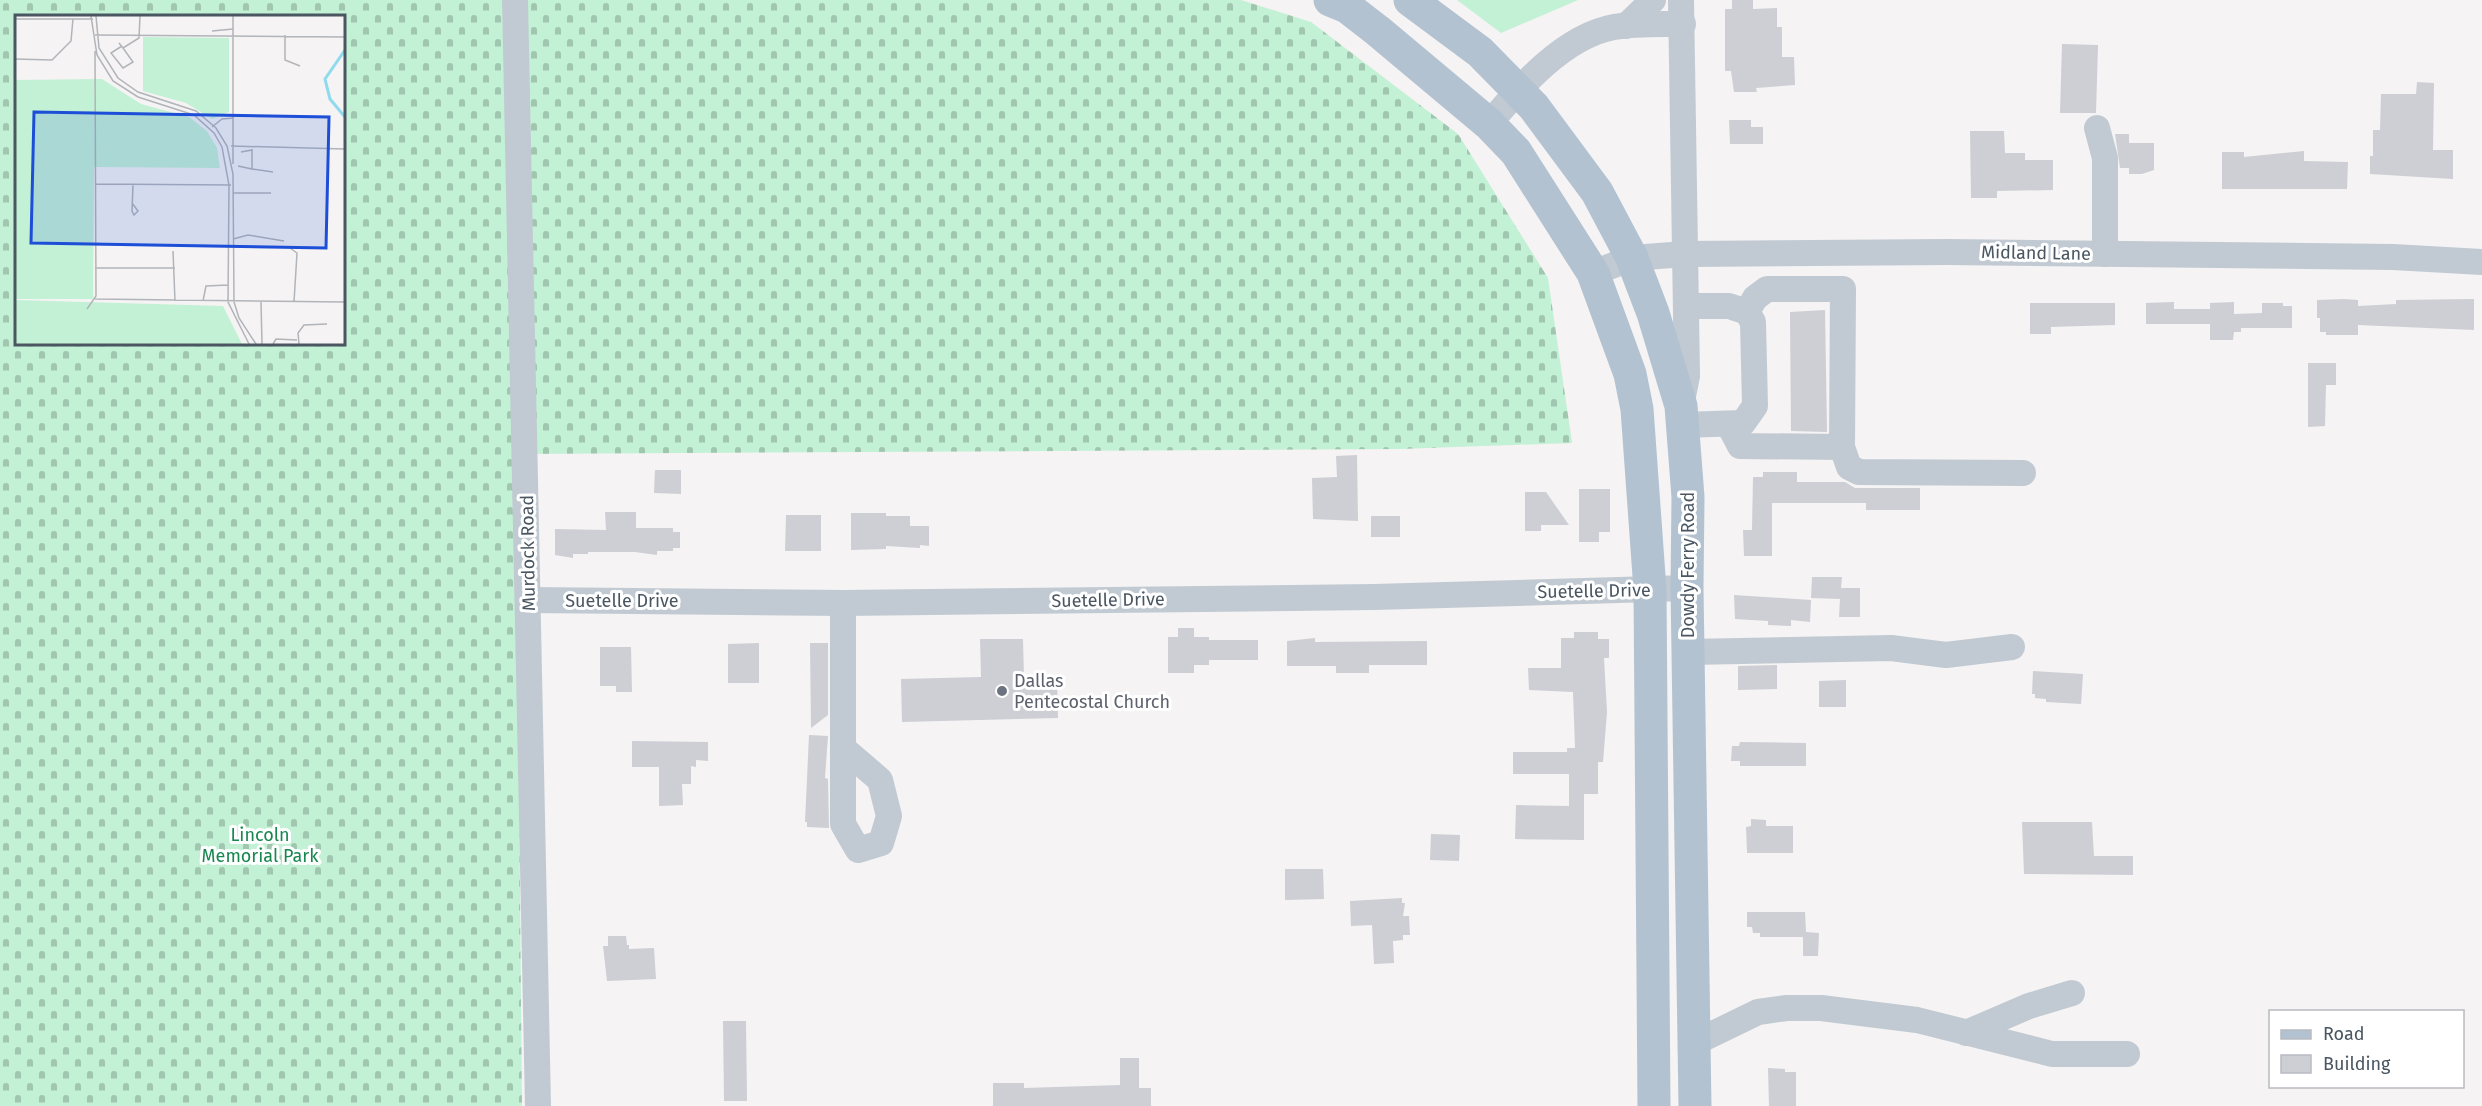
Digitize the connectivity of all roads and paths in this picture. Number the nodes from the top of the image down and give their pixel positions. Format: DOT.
graph roads {
  1 [pos="515,0"];
  2 [pos="1330,0"];
  3 [pos="1410,0"];
  4 [pos="1653,0"];
  5 [pos="1682,12"];
  6 [pos="1626,26"];
  7 [pos="1517,90"];
  8 [pos="1489,124"];
  9 [pos="2097,128"];
  10 [pos="1685,254"];
  11 [pos="2105,254"];
  12 [pos="1632,258"];
  13 [pos="2482,262"];
  14 [pos="1593,273"];
  15 [pos="1686,306"];
  16 [pos="1747,312"];
  17 [pos="1681,416"];
  18 [pos="1729,425"];
  19 [pos="1842,447"];
  20 [pos="2023,472"];
  21 [pos="1687,588"];
  22 [pos="1650,590"];
  23 [pos="529,600"];
  24 [pos="843,603"];
  25 [pos="2012,647"];
  26 [pos="1689,652"];
  27 [pos="844,749"];
  28 [pos="2072,993"];
  29 [pos="1966,1033"];
  30 [pos="1694,1043"];
  31 [pos="2127,1054"];
  32 [pos="538,1106"];
  33 [pos="1654,1106"];
  34 [pos="1695,1106"];
  1 -- 23 [label="street, Murdock Road"];
  2 -- 8 [label="main road, Dowdy Ferry Road"];
  3 -- 7 [label="main road"];
  4 -- 6 [label="street"];
  5 -- 6 [label="street, Dowdy Ferry Road"];
  5 -- 10 [label="street, Dowdy Ferry Road"];
  6 -- 7 [label="street, Dowdy Ferry Road"];
  7 -- 8 [label="street, Dowdy Ferry Road"];
  7 -- 12 [label="main road"];
  8 -- 14 [label="main road, Dowdy Ferry Road"];
  9 -- 11 [label="street"];
  10 -- 11 [label="street, Midland Lane"];
  10 -- 12 [label="street, Midland Lane"];
  10 -- 15 [label="street, Dowdy Ferry Road"];
  11 -- 13 [label="street, Midland Lane"];
  12 -- 14 [label="street, Midland Lane"];
  12 -- 17 [label="main road"];
  14 -- 22 [label="main road, Dowdy Ferry Road"];
  15 -- 16 [label="street"];
  15 -- 17 [label="street, Dowdy Ferry Road"];
  16 -- 18 [label="street"];
  16 -- 19 [label="street"];
  17 -- 18 [label="street"];
  17 -- 21 [label="main road, Dowdy Ferry Road"];
  18 -- 19 [label="street"];
  19 -- 20 [label="street"];
  21 -- 22 [label="street, Suetelle Drive"];
  21 -- 26 [label="main road, Dowdy Ferry Road"];
  22 -- 24 [label="street, Suetelle Drive"];
  22 -- 33 [label="main road, Dowdy Ferry Road"];
  23 -- 24 [label="street, Suetelle Drive"];
  23 -- 32 [label="street, Murdock Road"];
  24 -- 27 [label="street"];
  25 -- 26 [label="street"];
  26 -- 30 [label="main road, Dowdy Ferry Road"];
  28 -- 29 [label="street"];
  29 -- 30 [label="street"];
  29 -- 31 [label="street"];
  30 -- 34 [label="main road, Dowdy Ferry Road"];
}
